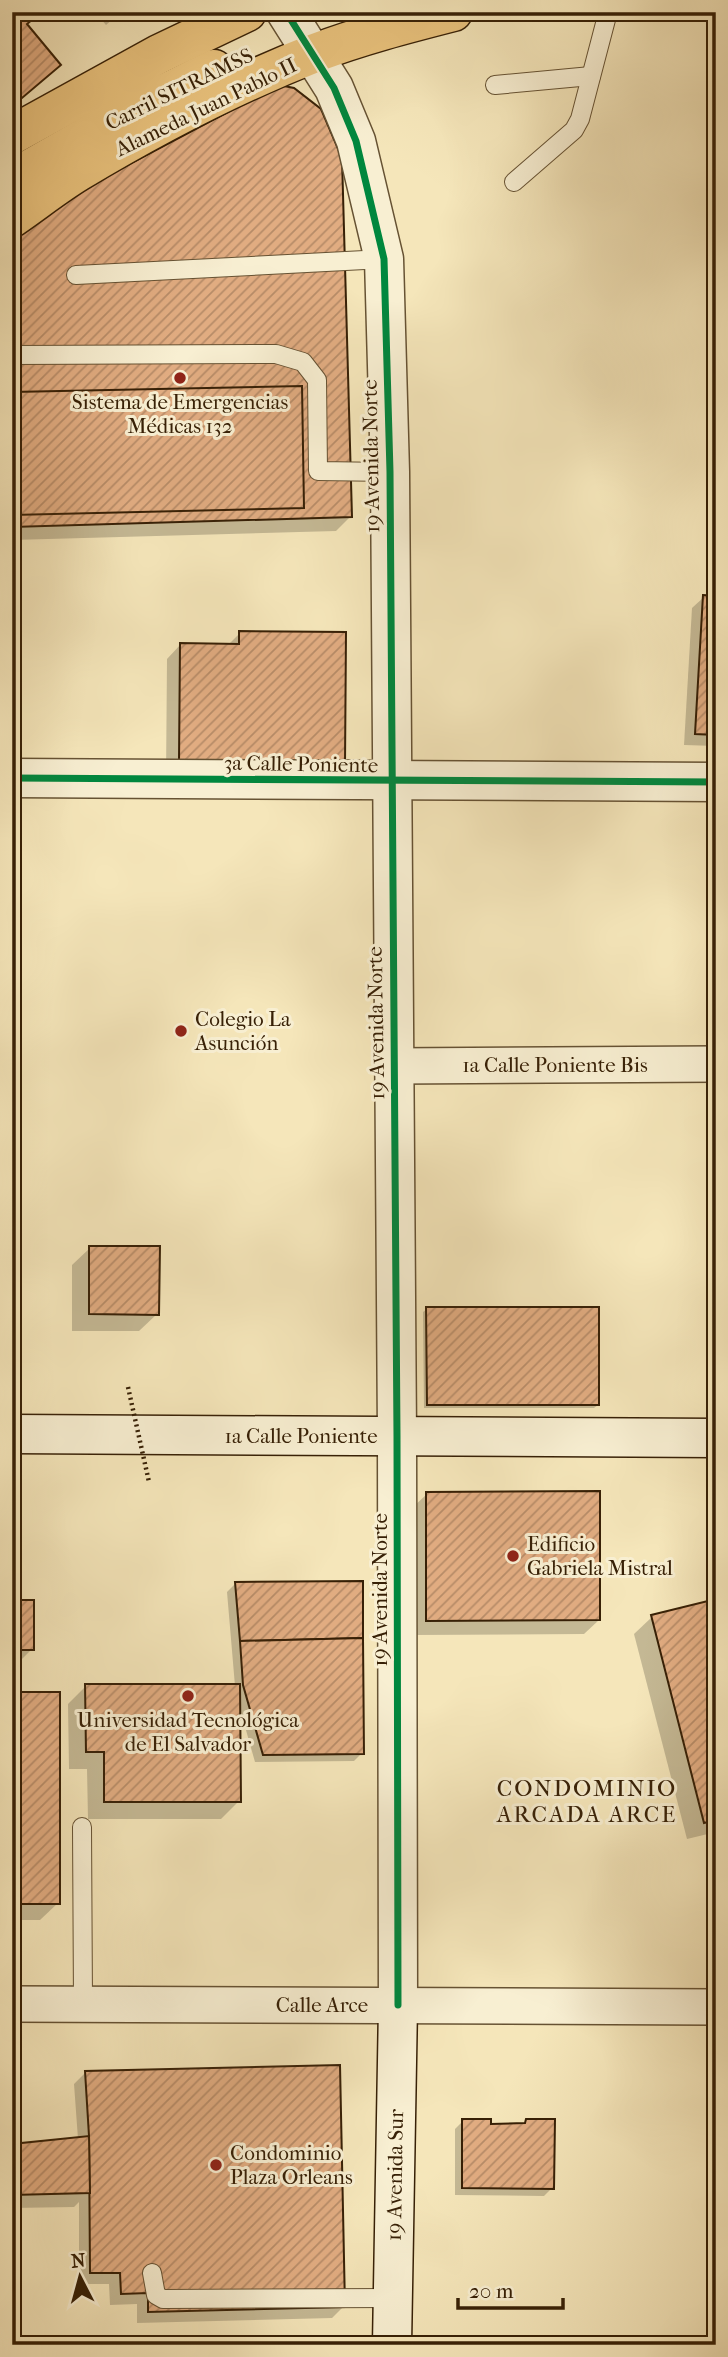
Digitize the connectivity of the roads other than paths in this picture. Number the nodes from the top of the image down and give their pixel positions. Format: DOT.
graph roads {
  1 [pos="247,12"];
  2 [pos="352,12"];
  3 [pos="453,12"];
  4 [pos="608,12"];
  5 [pos="300,32"];
  6 [pos="591,76"];
  7 [pos="495,85"];
  8 [pos="12,135"];
  9 [pos="12,179"];
  10 [pos="514,182"];
  11 [pos="12,218"];
  12 [pos="384,259"];
  13 [pos="76,275"];
  14 [pos="12,355"];
  15 [pos="390,472"];
  16 [pos="12,779"];
  17 [pos="391,782"];
  18 [pos="716,782"];
  19 [pos="716,1064"];
  20 [pos="394,1066"];
  21 [pos="12,1434"];
  22 [pos="397,1436"];
  23 [pos="716,1438"];
  24 [pos="82,1827"];
  25 [pos="12,2004"];
  26 [pos="83,2004"];
  27 [pos="398,2005"];
  28 [pos="716,2007"];
  29 [pos="152,2273"];
  30 [pos="393,2298"];
  31 [pos="393,2345"];
  1 -- 8 [label="main road"];
  2 -- 5 [label="main road, Carril SITRAMSS"];
  3 -- 5 [label="main road, Alameda Juan Pablo II"];
  4 -- 6 [label="lane"];
  5 -- 9 [label="main road, Carril SITRAMSS"];
  5 -- 11 [label="main road, Alameda Juan Pablo II"];
  5 -- 12 [label="street, 19 Avenida Norte"];
  6 -- 7 [label="lane"];
  6 -- 10 [label="lane"];
  12 -- 13 [label="lane"];
  12 -- 15 [label="street, 19 Avenida Norte"];
  14 -- 15 [label="lane"];
  15 -- 17 [label="street, 19 Avenida Norte"];
  16 -- 17 [label="street, 3a Calle Poniente"];
  17 -- 18 [label="street, 3a Calle Poniente"];
  17 -- 20 [label="street, 19 Avenida Norte"];
  19 -- 20 [label="street, 1a Calle Poniente Bis"];
  20 -- 22 [label="street, 19 Avenida Norte"];
  21 -- 22 [label="street, 1a Calle Poniente"];
  22 -- 23 [label="street, 1a Calle Poniente"];
  22 -- 27 [label="street, 19 Avenida Norte"];
  24 -- 26 [label="lane"];
  25 -- 26 [label="street, Calle Arce"];
  26 -- 27 [label="street, Calle Arce"];
  27 -- 28 [label="street, Calle Arce"];
  27 -- 30 [label="street, 19 Avenida Sur"];
  29 -- 30 [label="lane"];
  30 -- 31 [label="street, 19 Avenida Sur"];
}
